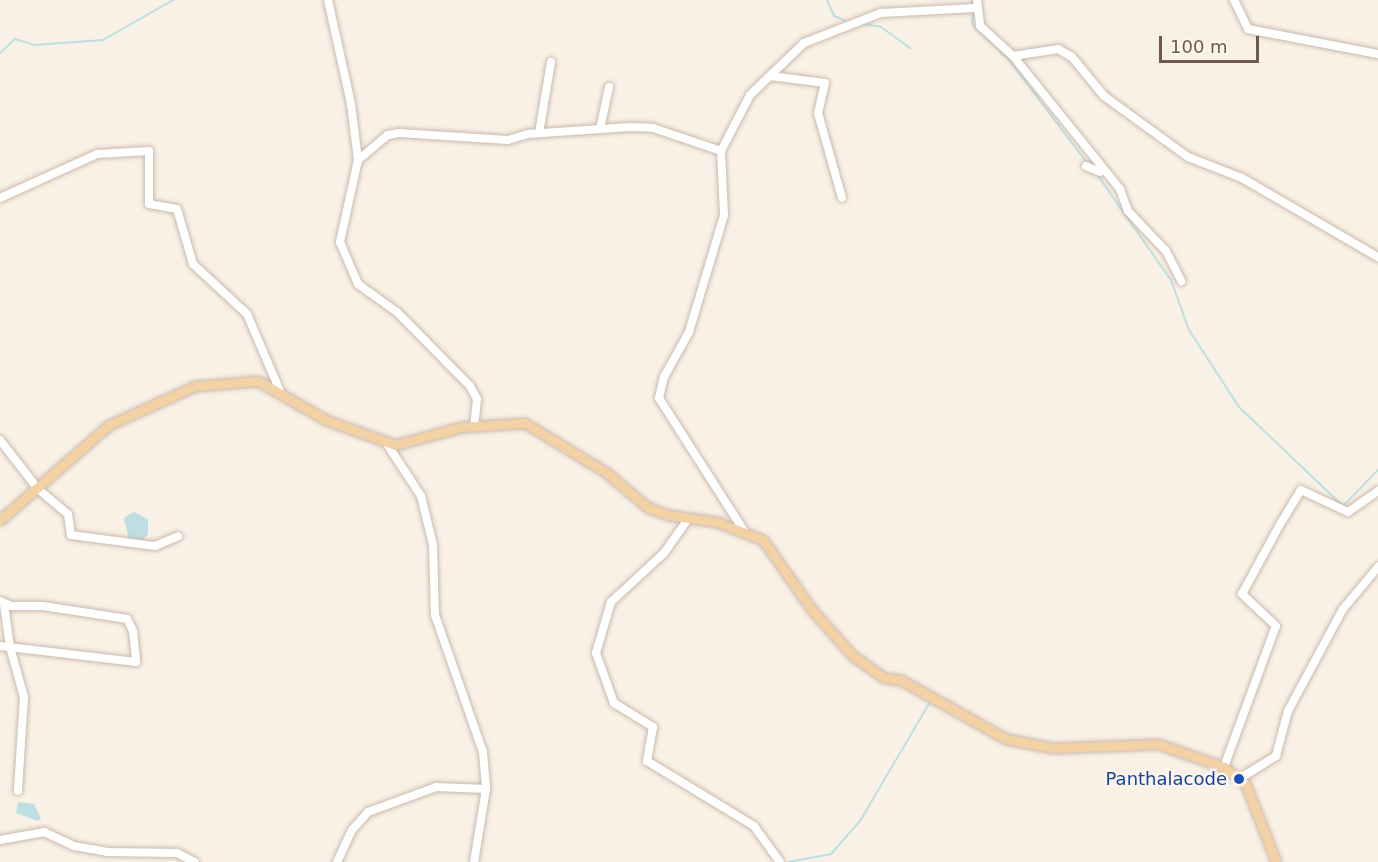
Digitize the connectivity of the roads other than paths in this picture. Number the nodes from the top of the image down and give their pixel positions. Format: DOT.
graph roads {
  1 [pos="328,0"];
  2 [pos="1234,0"];
  3 [pos="976,4"];
  4 [pos="1378,54"];
  5 [pos="1013,56"];
  6 [pos="551,62"];
  7 [pos="770,76"];
  8 [pos="609,87"];
  9 [pos="600,129"];
  10 [pos="539,133"];
  11 [pos="721,151"];
  12 [pos="358,160"];
  13 [pos="1086,166"];
  14 [pos="1100,172"];
  15 [pos="0,198"];
  16 [pos="842,198"];
  17 [pos="1378,257"];
  18 [pos="1181,281"];
  19 [pos="280,391"];
  20 [pos="474,427"];
  21 [pos="0,440"];
  22 [pos="387,444"];
  23 [pos="38,489"];
  24 [pos="1378,491"];
  25 [pos="688,519"];
  26 [pos="0,520"];
  27 [pos="744,531"];
  28 [pos="178,537"];
  29 [pos="1378,567"];
  30 [pos="2,602"];
  31 [pos="0,646"];
  32 [pos="10,647"];
  33 [pos="1224,767"];
  34 [pos="1239,779"];
  35 [pos="486,789"];
  36 [pos="18,791"];
  37 [pos="0,840"];
  38 [pos="195,862"];
  39 [pos="337,862"];
  40 [pos="474,862"];
  41 [pos="780,862"];
  42 [pos="1276,862"];
  1 -- 12 [label="street"];
  2 -- 4 [label="street"];
  3 -- 5 [label="street"];
  3 -- 7 [label="street"];
  5 -- 17 [label="street"];
  5 -- 18 [label="street"];
  6 -- 10 [label="street"];
  7 -- 11 [label="street"];
  7 -- 16 [label="street"];
  8 -- 9 [label="street"];
  9 -- 10 [label="street"];
  9 -- 11 [label="street"];
  10 -- 12 [label="street"];
  11 -- 27 [label="street"];
  12 -- 20 [label="street"];
  13 -- 14 [label="street"];
  15 -- 19 [label="street"];
  19 -- 22 [label="main road"];
  19 -- 23 [label="main road"];
  20 -- 22 [label="main road"];
  20 -- 25 [label="main road"];
  21 -- 23 [label="street"];
  22 -- 35 [label="street"];
  23 -- 26 [label="main road"];
  23 -- 28 [label="street"];
  24 -- 33 [label="street"];
  25 -- 27 [label="main road"];
  25 -- 41 [label="street"];
  27 -- 33 [label="main road"];
  29 -- 34 [label="street"];
  30 -- 32 [label="street"];
  30 -- 32 [label="street"];
  31 -- 32 [label="street"];
  32 -- 36 [label="street"];
  33 -- 34 [label="main road"];
  34 -- 42 [label="main road"];
  35 -- 39 [label="street"];
  35 -- 40 [label="street"];
  37 -- 38 [label="street"];
}
